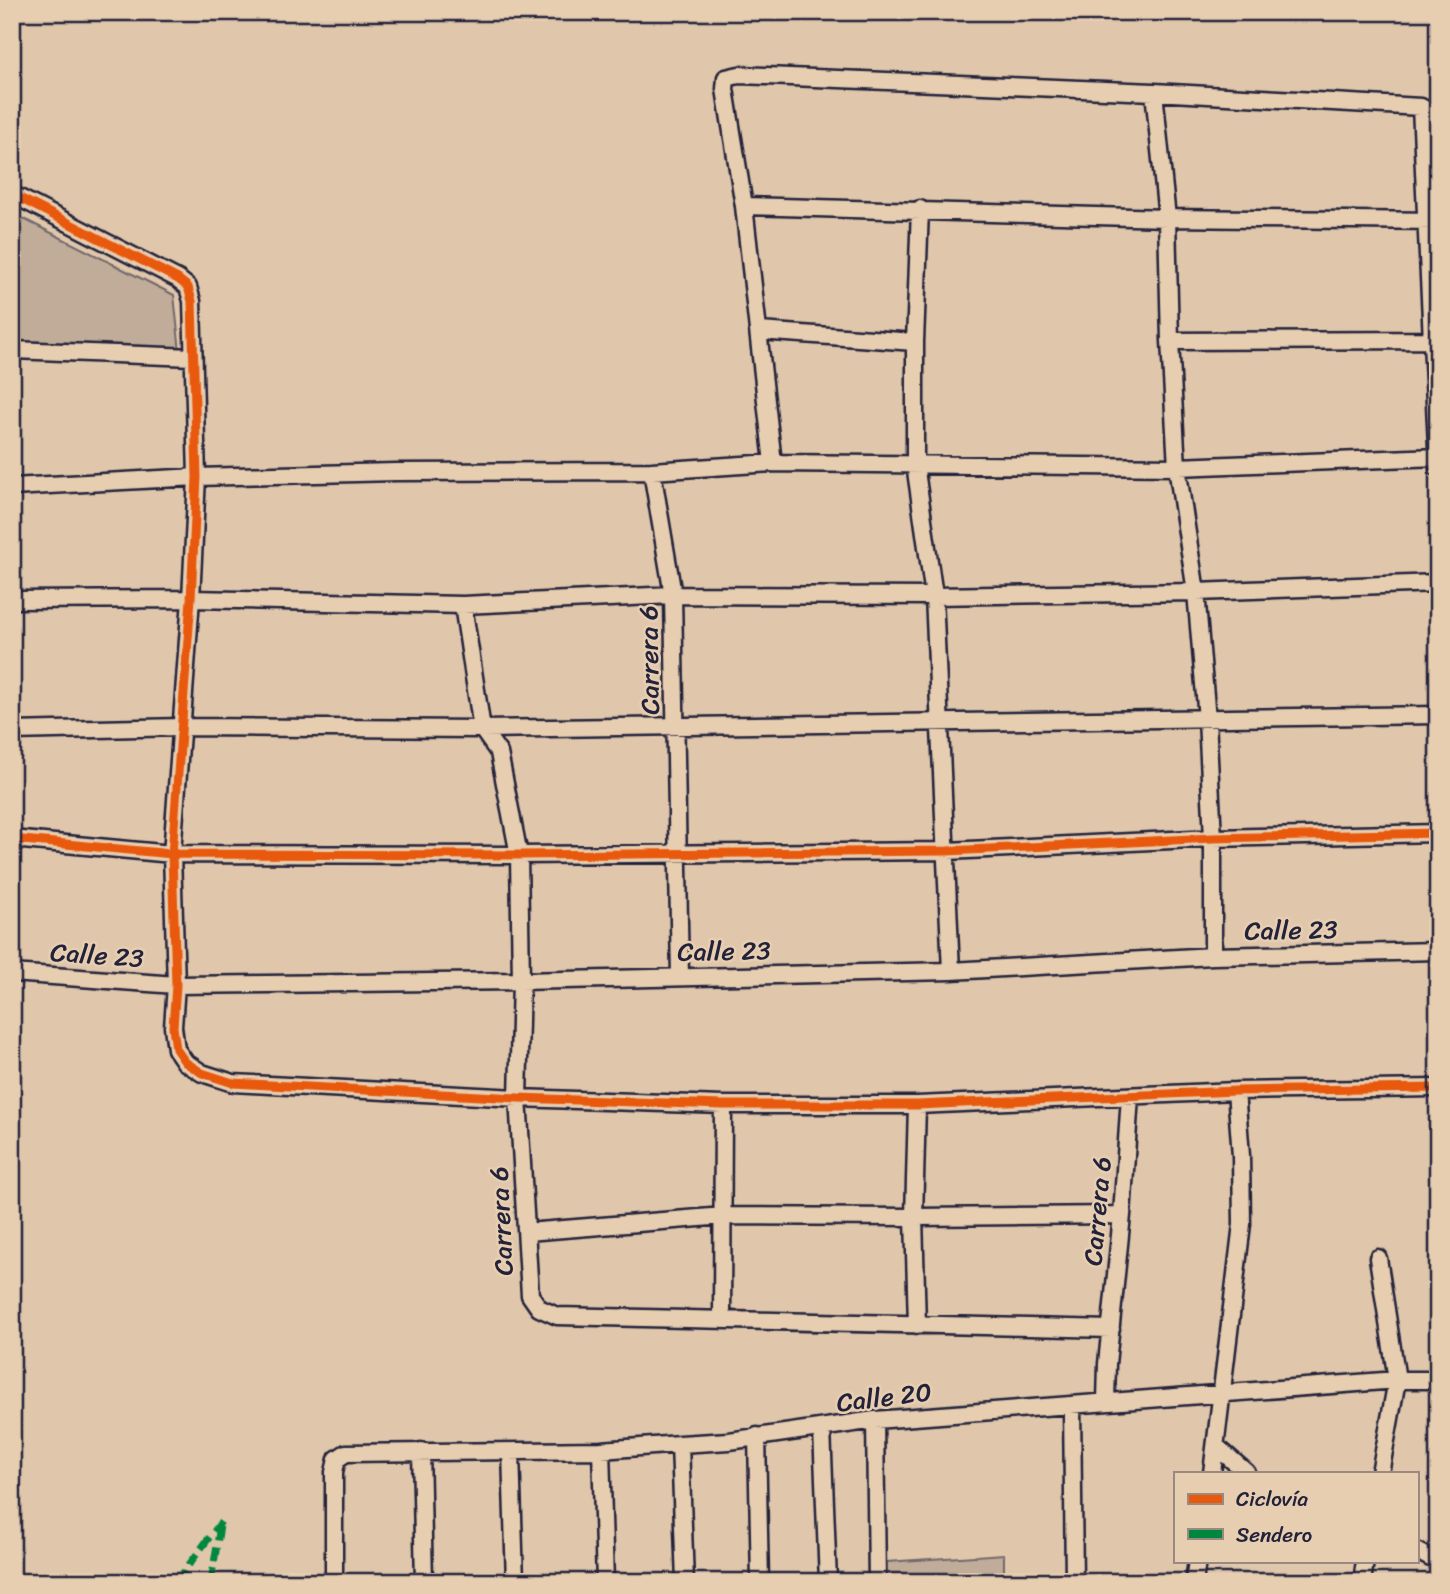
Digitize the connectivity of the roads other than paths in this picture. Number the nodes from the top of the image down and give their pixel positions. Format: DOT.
graph roads {
  1 [pos="1154,92"];
  2 [pos="1421,107"];
  3 [pos="1438,116"];
  4 [pos="12,194"];
  5 [pos="744,206"];
  6 [pos="920,209"];
  7 [pos="1167,218"];
  8 [pos="1432,221"];
  9 [pos="759,331"];
  10 [pos="1434,340"];
  11 [pos="1170,341"];
  12 [pos="915,342"];
  13 [pos="12,350"];
  14 [pos="193,357"];
  15 [pos="1437,460"];
  16 [pos="773,463"];
  17 [pos="915,464"];
  18 [pos="1177,467"];
  19 [pos="652,471"];
  20 [pos="197,477"];
  21 [pos="12,487"];
  22 [pos="1438,583"];
  23 [pos="1196,592"];
  24 [pos="673,595"];
  25 [pos="934,596"];
  26 [pos="191,599"];
  27 [pos="12,600"];
  28 [pos="463,605"];
  29 [pos="1438,715"];
  30 [pos="1207,719"];
  31 [pos="941,723"];
  32 [pos="675,726"];
  33 [pos="182,727"];
  34 [pos="482,729"];
  35 [pos="12,731"];
  36 [pos="1438,833"];
  37 [pos="1213,838"];
  38 [pos="12,839"];
  39 [pos="947,851"];
  40 [pos="679,852"];
  41 [pos="172,853"];
  42 [pos="519,855"];
  43 [pos="1438,951"];
  44 [pos="1213,956"];
  45 [pos="951,971"];
  46 [pos="12,973"];
  47 [pos="680,976"];
  48 [pos="521,981"];
  49 [pos="176,985"];
  50 [pos="1438,1088"];
  51 [pos="1236,1091"];
  52 [pos="1130,1097"];
  53 [pos="518,1098"];
  54 [pos="723,1105"];
  55 [pos="916,1105"];
  56 [pos="1122,1215"];
  57 [pos="724,1216"];
  58 [pos="914,1217"];
  59 [pos="527,1232"];
  60 [pos="1378,1258"];
  61 [pos="722,1320"];
  62 [pos="917,1325"];
  63 [pos="1111,1329"];
  64 [pos="1397,1380"];
  65 [pos="1438,1380"];
  66 [pos="1223,1394"];
  67 [pos="1107,1401"];
  68 [pos="1072,1405"];
  69 [pos="875,1420"];
  70 [pos="822,1429"];
  71 [pos="757,1436"];
  72 [pos="680,1444"];
  73 [pos="1217,1447"];
  74 [pos="601,1450"];
  75 [pos="421,1451"];
  76 [pos="511,1452"];
  77 [pos="1212,1472"];
  78 [pos="1246,1472"];
  79 [pos="1380,1472"];
  80 [pos="1418,1552"];
  81 [pos="1197,1562"];
  82 [pos="1365,1562"];
  83 [pos="1438,1562"];
  84 [pos="334,1582"];
  85 [pos="424,1582"];
  86 [pos="515,1582"];
  87 [pos="605,1582"];
  88 [pos="685,1582"];
  89 [pos="760,1582"];
  90 [pos="828,1582"];
  91 [pos="877,1582"];
  92 [pos="1074,1582"];
  93 [pos="1194,1582"];
  94 [pos="1362,1582"];
  1 -- 2 [label="street"];
  1 -- 5 [label="street"];
  1 -- 7 [label="street"];
  2 -- 3 [label="street"];
  2 -- 8 [label="street"];
  4 -- 14 [label="street"];
  5 -- 6 [label="street"];
  5 -- 9 [label="street"];
  6 -- 7 [label="street"];
  6 -- 12 [label="street"];
  7 -- 8 [label="street"];
  7 -- 11 [label="street"];
  8 -- 10 [label="street"];
  9 -- 12 [label="street"];
  9 -- 16 [label="street"];
  10 -- 11 [label="street"];
  10 -- 15 [label="street"];
  11 -- 18 [label="street"];
  12 -- 17 [label="street"];
  13 -- 14 [label="street"];
  14 -- 20 [label="street"];
  15 -- 18 [label="street"];
  16 -- 17 [label="street"];
  16 -- 19 [label="street"];
  17 -- 18 [label="street"];
  17 -- 25 [label="street"];
  18 -- 23 [label="street"];
  19 -- 20 [label="street"];
  19 -- 24 [label="street, Carrera 6"];
  20 -- 21 [label="street"];
  20 -- 26 [label="street"];
  22 -- 23 [label="street"];
  23 -- 25 [label="street"];
  23 -- 30 [label="street"];
  24 -- 25 [label="street"];
  24 -- 28 [label="street"];
  24 -- 32 [label="street, Carrera 6"];
  25 -- 31 [label="street"];
  26 -- 27 [label="street"];
  26 -- 28 [label="street"];
  26 -- 33 [label="street"];
  28 -- 34 [label="street, Carrera 6"];
  29 -- 30 [label="street"];
  30 -- 31 [label="street"];
  30 -- 37 [label="street"];
  31 -- 32 [label="street"];
  31 -- 39 [label="street"];
  32 -- 34 [label="street"];
  32 -- 40 [label="street, Carrera 6"];
  33 -- 34 [label="street"];
  33 -- 35 [label="street"];
  33 -- 41 [label="street"];
  34 -- 42 [label="street, Carrera 6"];
  36 -- 37 [label="street"];
  37 -- 39 [label="street"];
  37 -- 44 [label="street"];
  38 -- 41 [label="street"];
  39 -- 40 [label="street"];
  39 -- 45 [label="street"];
  40 -- 42 [label="street"];
  40 -- 47 [label="street, Carrera 6"];
  41 -- 42 [label="street"];
  41 -- 49 [label="street"];
  42 -- 48 [label="street, Carrera 6"];
  43 -- 44 [label="street, Calle 23"];
  44 -- 45 [label="street, Calle 23"];
  45 -- 47 [label="street, Calle 23"];
  46 -- 49 [label="street, Calle 23"];
  47 -- 48 [label="street, Calle 23"];
  48 -- 49 [label="street, Calle 23"];
  48 -- 53 [label="street, Carrera 6"];
  49 -- 53 [label="street"];
  50 -- 51 [label="street"];
  51 -- 52 [label="street"];
  51 -- 66 [label="street"];
  52 -- 55 [label="street"];
  52 -- 56 [label="street, Carrera 6"];
  53 -- 54 [label="street"];
  53 -- 59 [label="street, Carrera 6"];
  54 -- 55 [label="street"];
  54 -- 57 [label="street"];
  55 -- 58 [label="street"];
  56 -- 58 [label="street"];
  56 -- 63 [label="street, Carrera 6"];
  57 -- 58 [label="street"];
  57 -- 59 [label="street"];
  57 -- 61 [label="street"];
  58 -- 62 [label="street"];
  59 -- 61 [label="street, Carrera 6"];
  60 -- 64 [label="street"];
  61 -- 62 [label="street, Carrera 6"];
  62 -- 63 [label="street, Carrera 6"];
  63 -- 67 [label="street, Carrera 6"];
  64 -- 65 [label="street, Calle 20"];
  64 -- 66 [label="street, Calle 20"];
  64 -- 79 [label="street"];
  66 -- 67 [label="street, Calle 20"];
  66 -- 73 [label="street"];
  67 -- 68 [label="street, Calle 20"];
  68 -- 69 [label="street, Calle 20"];
  68 -- 92 [label="street"];
  69 -- 70 [label="street, Calle 20"];
  69 -- 91 [label="street"];
  70 -- 71 [label="street, Calle 20"];
  70 -- 90 [label="street"];
  71 -- 72 [label="street, Calle 20"];
  71 -- 89 [label="street"];
  72 -- 74 [label="street, Calle 20"];
  72 -- 88 [label="street"];
  73 -- 77 [label="street"];
  73 -- 78 [label="street"];
  74 -- 76 [label="street, Calle 20"];
  74 -- 87 [label="street"];
  75 -- 76 [label="street, Calle 20"];
  75 -- 84 [label="street, Calle 20"];
  75 -- 85 [label="street"];
  76 -- 86 [label="street"];
  80 -- 83 [label="street"];
  81 -- 93 [label="street"];
  82 -- 94 [label="street"];
}
